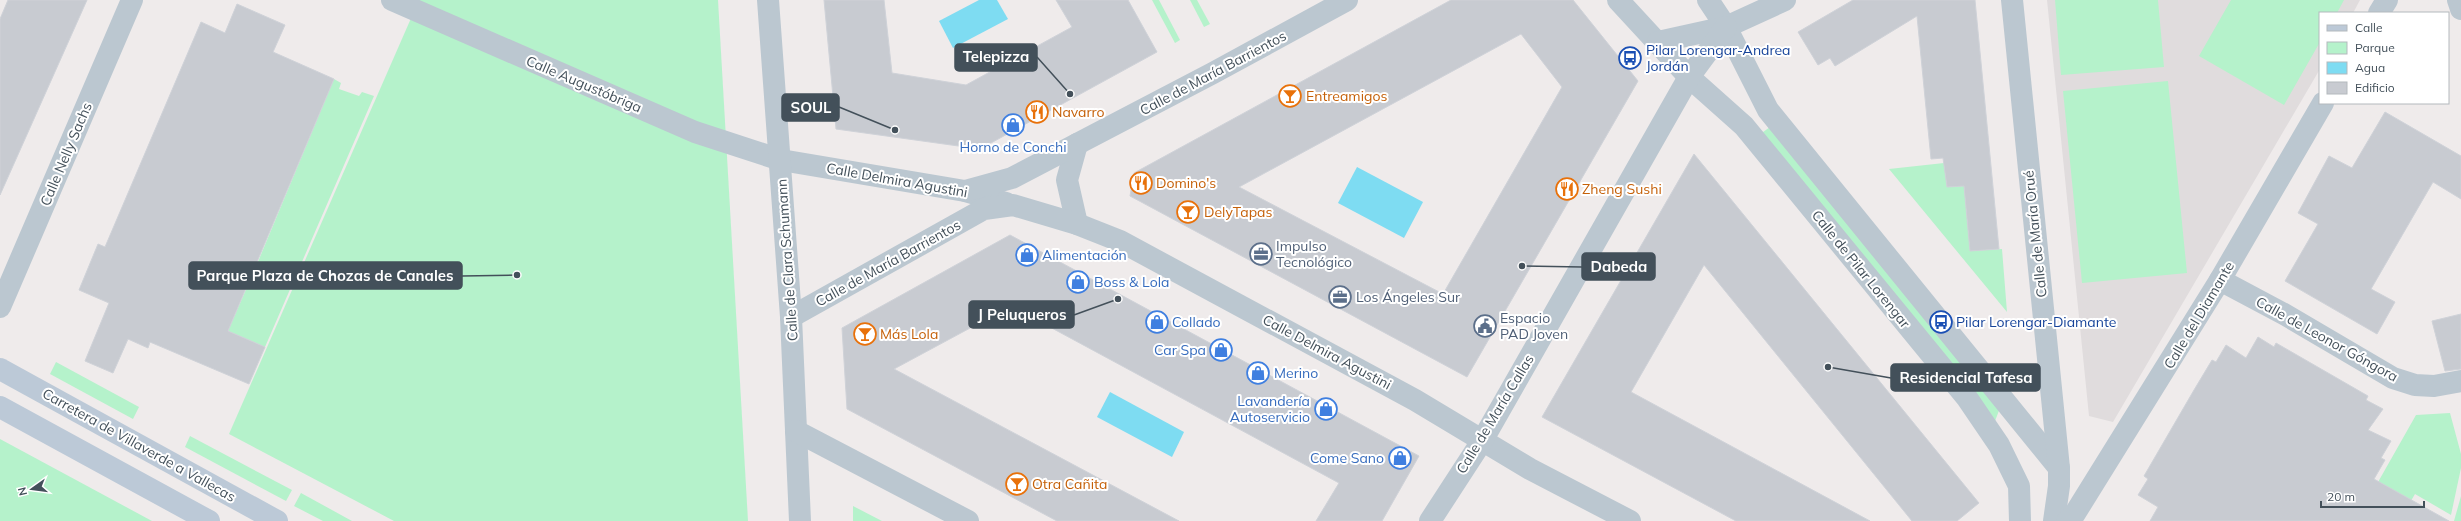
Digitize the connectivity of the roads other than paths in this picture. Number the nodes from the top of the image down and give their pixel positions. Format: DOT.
graph roads {
  1 [pos="132,0"];
  2 [pos="392,0"];
  3 [pos="768,0"];
  4 [pos="1347,0"];
  5 [pos="1618,0"];
  6 [pos="1708,0"];
  7 [pos="1785,0"];
  8 [pos="2012,0"];
  9 [pos="2387,0"];
  10 [pos="2458,0"];
  11 [pos="2461,9"];
  12 [pos="2380,12"];
  13 [pos="1726,27"];
  14 [pos="1658,42"];
  15 [pos="1689,77"];
  16 [pos="2322,104"];
  17 [pos="1077,144"];
  18 [pos="781,160"];
  19 [pos="965,191"];
  20 [pos="1013,205"];
  21 [pos="984,210"];
  22 [pos="1078,224"];
  23 [pos="2220,280"];
  24 [pos="0,307"];
  25 [pos="791,317"];
  26 [pos="0,369"];
  27 [pos="2461,381"];
  28 [pos="0,407"];
  29 [pos="796,431"];
  30 [pos="1482,441"];
  31 [pos="2059,468"];
  32 [pos="2070,520"];
  33 [pos="209,521"];
  34 [pos="277,521"];
  35 [pos="800,521"];
  36 [pos="968,521"];
  37 [pos="1430,521"];
  38 [pos="1630,521"];
  39 [pos="2020,521"];
  1 -- 24 [label="street, Calle Nelly Sachs"];
  2 -- 18 [label="street, Calle Augustóbriga"];
  3 -- 18 [label="street, Calle de Clara Schumann"];
  4 -- 17 [label="street, Calle de María Barrientos"];
  5 -- 14 [label="street, Calle de Pilar Lorengar"];
  6 -- 13 [label="street, Calle de Pilar Lorengar"];
  7 -- 13 [label="street"];
  8 -- 31 [label="street, Calle de María Orué"];
  9 -- 12 [label="street"];
  10 -- 11 [label="street"];
  13 -- 14 [label="street"];
  13 -- 15 [label="street"];
  13 -- 31 [label="street, Calle de Pilar Lorengar"];
  14 -- 15 [label="street, Calle de Pilar Lorengar"];
  15 -- 30 [label="street, Calle de María Callas"];
  15 -- 39 [label="street, Calle de Pilar Lorengar"];
  16 -- 23 [label="street, Calle del Diamante"];
  17 -- 19 [label="street, Calle de María Barrientos"];
  17 -- 22 [label="street"];
  18 -- 19 [label="street, Calle Delmira Agustini"];
  18 -- 25 [label="street, Calle de Clara Schumann"];
  19 -- 20 [label="street, Calle Delmira Agustini"];
  20 -- 21 [label="street, Calle Delmira Agustini"];
  20 -- 22 [label="street, Calle Delmira Agustini"];
  21 -- 25 [label="street, Calle de María Barrientos"];
  22 -- 30 [label="street, Calle Delmira Agustini"];
  23 -- 27 [label="street, Calle de Leonor Góngora"];
  23 -- 32 [label="street, Calle del Diamante"];
  25 -- 29 [label="street, Calle de Clara Schumann"];
  26 -- 34 [label="main road, Carretera de Villaverde a Vallecas"];
  28 -- 33 [label="main road"];
  29 -- 35 [label="street, Calle de Clara Schumann"];
  29 -- 36 [label="street"];
  30 -- 37 [label="street, Calle de María Callas"];
  30 -- 38 [label="street, Calle Delmira Agustini"];
  31 -- 32 [label="street"];
}
